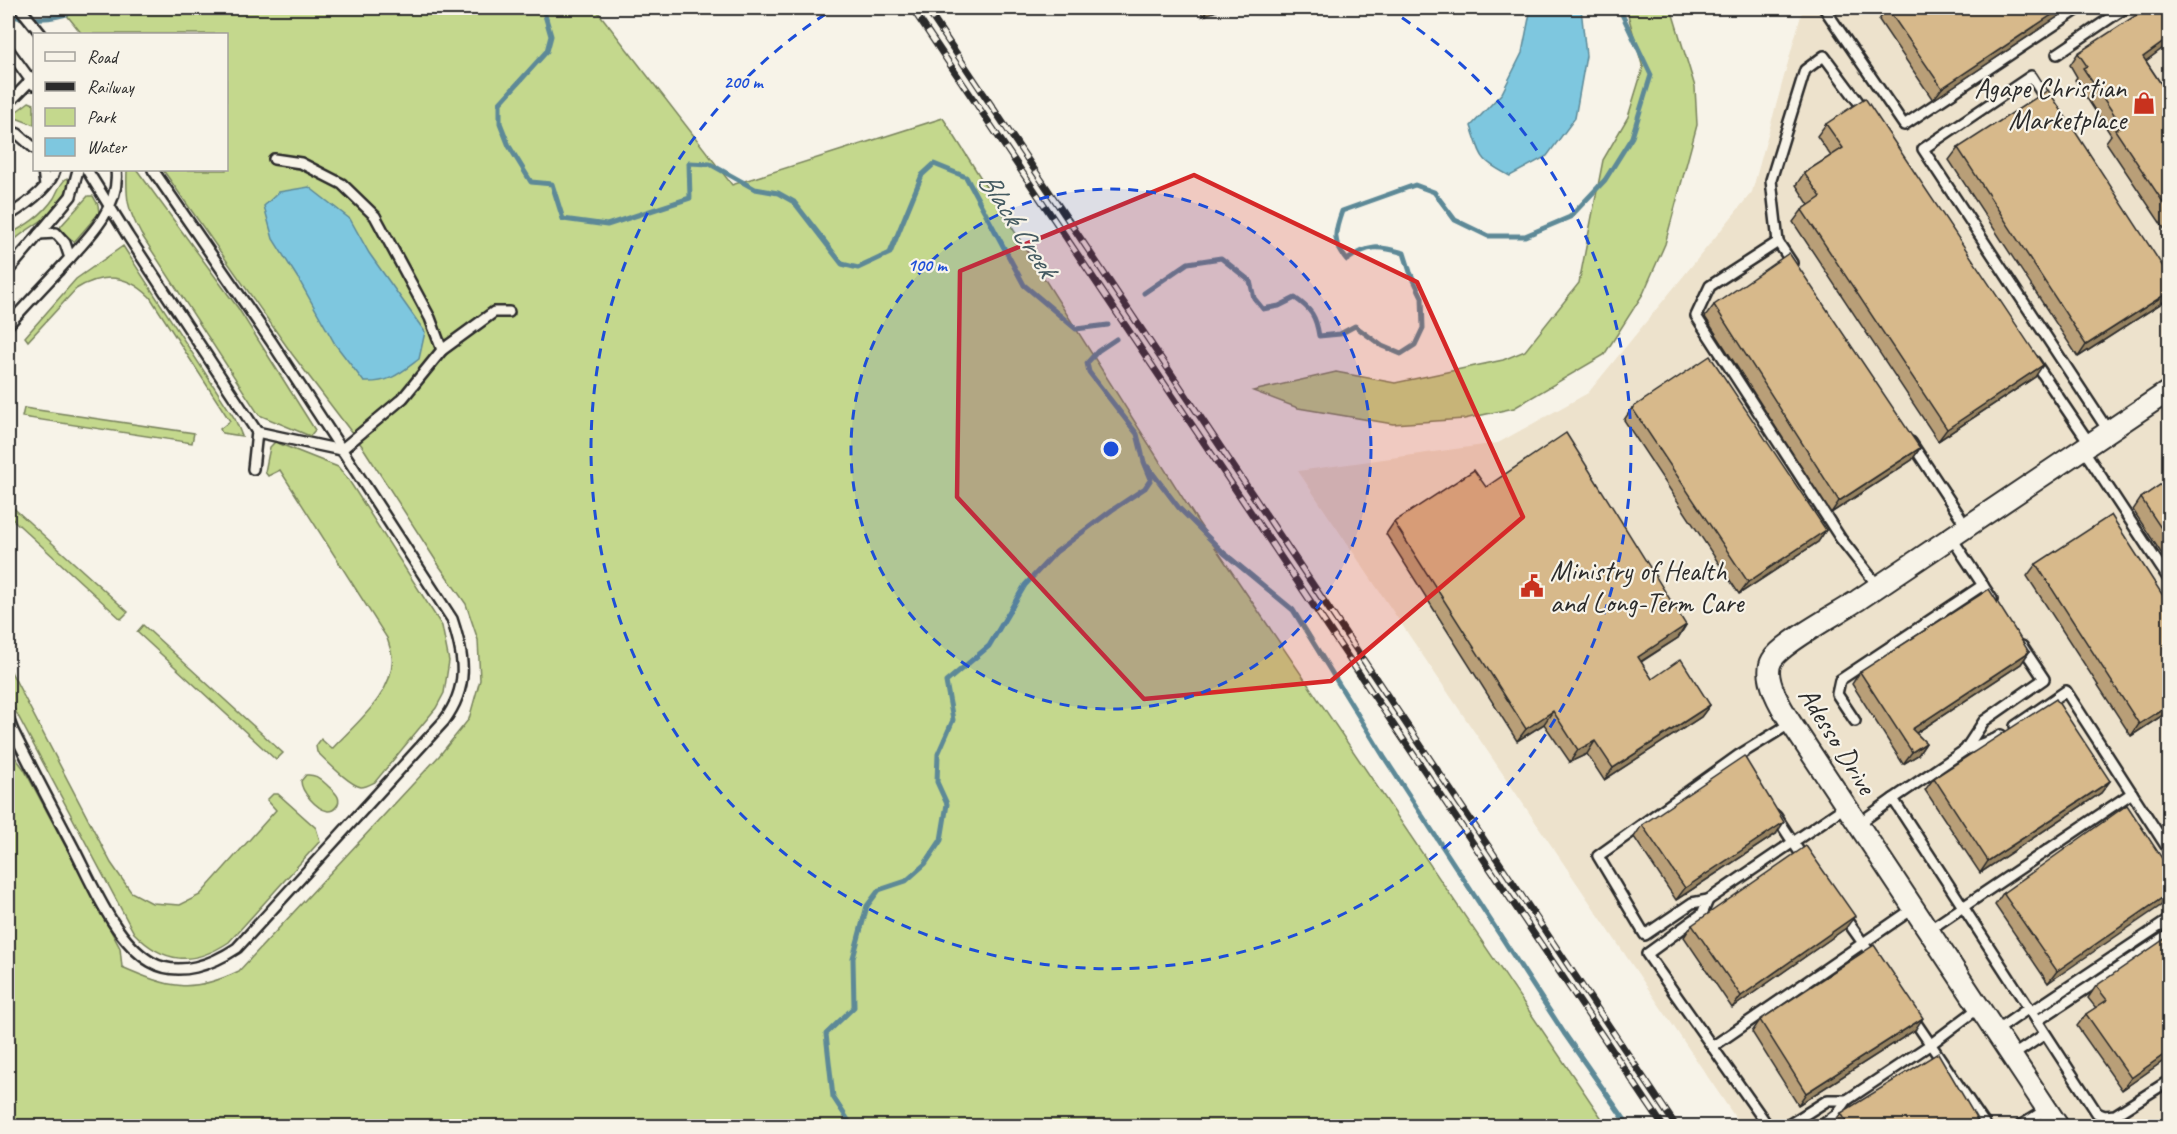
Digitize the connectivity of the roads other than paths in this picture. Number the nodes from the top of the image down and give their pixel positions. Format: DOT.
graph roads {
  1 [pos="20,8"];
  2 [pos="1824,8"];
  3 [pos="2080,8"];
  4 [pos="2125,8"];
  5 [pos="40,33"];
  6 [pos="8,49"];
  7 [pos="2057,54"];
  8 [pos="33,81"];
  9 [pos="8,104"];
  10 [pos="2057,116"];
  11 [pos="1873,123"];
  12 [pos="8,130"];
  13 [pos="33,147"];
  14 [pos="274,159"];
  15 [pos="43,171"];
  16 [pos="55,171"];
  17 [pos="78,171"];
  18 [pos="88,171"];
  19 [pos="116,171"];
  20 [pos="154,171"];
  21 [pos="45,186"];
  22 [pos="110,206"];
  23 [pos="8,216"];
  24 [pos="39,234"];
  25 [pos="1778,242"];
  26 [pos="70,258"];
  27 [pos="8,271"];
  28 [pos="1798,272"];
  29 [pos="509,312"];
  30 [pos="8,325"];
  31 [pos="2025,348"];
  32 [pos="442,350"];
  33 [pos="2167,397"];
  34 [pos="1903,429"];
  35 [pos="257,432"];
  36 [pos="2109,432"];
  37 [pos="2086,447"];
  38 [pos="341,450"];
  39 [pos="254,469"];
  40 [pos="1959,532"];
  41 [pos="2169,581"];
  42 [pos="1983,585"];
  43 [pos="1878,586"];
  44 [pos="1995,604"];
  45 [pos="2019,641"];
  46 [pos="8,718"];
  47 [pos="1856,721"];
  48 [pos="1791,723"];
  49 [pos="1965,750"];
  50 [pos="1739,754"];
  51 [pos="1745,764"];
  52 [pos="2132,793"];
  53 [pos="1893,799"];
  54 [pos="1769,804"];
  55 [pos="1846,806"];
  56 [pos="1858,824"];
  57 [pos="1792,843"];
  58 [pos="2169,852"];
  59 [pos="1812,870"];
  60 [pos="1708,900"];
  61 [pos="1837,906"];
  62 [pos="1963,907"];
  63 [pos="1914,908"];
  64 [pos="2169,919"];
  65 [pos="1929,930"];
  66 [pos="2169,934"];
  67 [pos="1863,943"];
  68 [pos="1881,970"];
  69 [pos="1906,1007"];
  70 [pos="1980,1007"];
  71 [pos="2030,1010"];
  72 [pos="2037,1021"];
  73 [pos="1996,1031"];
  74 [pos="2045,1034"];
  75 [pos="1931,1044"];
  76 [pos="1712,1047"];
  77 [pos="2012,1056"];
  78 [pos="2169,1080"];
  79 [pos="1847,1100"];
  80 [pos="2047,1109"];
  81 [pos="1768,1126"];
  82 [pos="1787,1126"];
  83 [pos="1821,1126"];
  84 [pos="1986,1126"];
  85 [pos="2020,1126"];
  86 [pos="2058,1126"];
  1 -- 5 [label="lane"];
  2 -- 3 [label="lane"];
  4 -- 7 [label="lane"];
  6 -- 8 [label="lane"];
  8 -- 9 [label="lane"];
  10 -- 36 [label="lane"];
  11 -- 25 [label="lane"];
  12 -- 13 [label="lane"];
  14 -- 32 [label="lane"];
  15 -- 21 [label="lane"];
  16 -- 21 [label="lane"];
  17 -- 24 [label="lane"];
  18 -- 22 [label="lane"];
  19 -- 22 [label="lane"];
  20 -- 38 [label="lane"];
  21 -- 23 [label="lane"];
  22 -- 26 [label="lane"];
  22 -- 35 [label="lane"];
  24 -- 26 [label="lane"];
  24 -- 27 [label="lane"];
  25 -- 28 [label="lane"];
  25 -- 43 [label="lane"];
  26 -- 30 [label="lane"];
  29 -- 32 [label="lane"];
  31 -- 37 [label="lane"];
  32 -- 38 [label="lane"];
  33 -- 36 [label="street, Adesso Drive"];
  34 -- 40 [label="lane"];
  35 -- 38 [label="lane"];
  35 -- 39 [label="lane"];
  36 -- 37 [label="street, Adesso Drive"];
  37 -- 40 [label="street, Adesso Drive"];
  37 -- 41 [label="lane"];
  38 -- 46 [label="lane"];
  40 -- 42 [label="lane"];
  40 -- 43 [label="street, Adesso Drive"];
  42 -- 44 [label="lane"];
  42 -- 47 [label="lane"];
  43 -- 48 [label="street, Adesso Drive"];
  45 -- 49 [label="lane"];
  48 -- 50 [label="lane"];
  48 -- 55 [label="street, Adesso Drive"];
  49 -- 52 [label="lane"];
  49 -- 53 [label="lane"];
  50 -- 51 [label="lane"];
  50 -- 60 [label="lane"];
  52 -- 58 [label="lane"];
  52 -- 62 [label="lane"];
  53 -- 56 [label="lane"];
  53 -- 62 [label="lane"];
  54 -- 57 [label="lane"];
  55 -- 56 [label="street, Adesso Drive"];
  55 -- 57 [label="lane"];
  56 -- 63 [label="street, Adesso Drive"];
  57 -- 59 [label="lane"];
  57 -- 60 [label="lane"];
  60 -- 76 [label="lane"];
  61 -- 67 [label="lane"];
  62 -- 65 [label="lane"];
  62 -- 71 [label="lane"];
  63 -- 65 [label="street, Adesso Drive"];
  63 -- 67 [label="lane"];
  64 -- 71 [label="lane"];
  65 -- 70 [label="street, Adesso Drive"];
  66 -- 72 [label="lane"];
  67 -- 68 [label="lane"];
  67 -- 76 [label="lane"];
  69 -- 75 [label="lane"];
  70 -- 73 [label="street, Adesso Drive"];
  70 -- 75 [label="lane"];
  71 -- 72 [label="lane"];
  71 -- 73 [label="lane"];
  72 -- 74 [label="lane"];
  73 -- 77 [label="street, Adesso Drive"];
  74 -- 77 [label="lane"];
  74 -- 78 [label="lane"];
  75 -- 79 [label="lane"];
  75 -- 84 [label="lane"];
  76 -- 81 [label="lane"];
  77 -- 80 [label="street, Adesso Drive"];
  79 -- 82 [label="lane"];
  79 -- 83 [label="lane"];
  80 -- 85 [label="lane"];
  80 -- 86 [label="street, Adesso Drive"];
}
